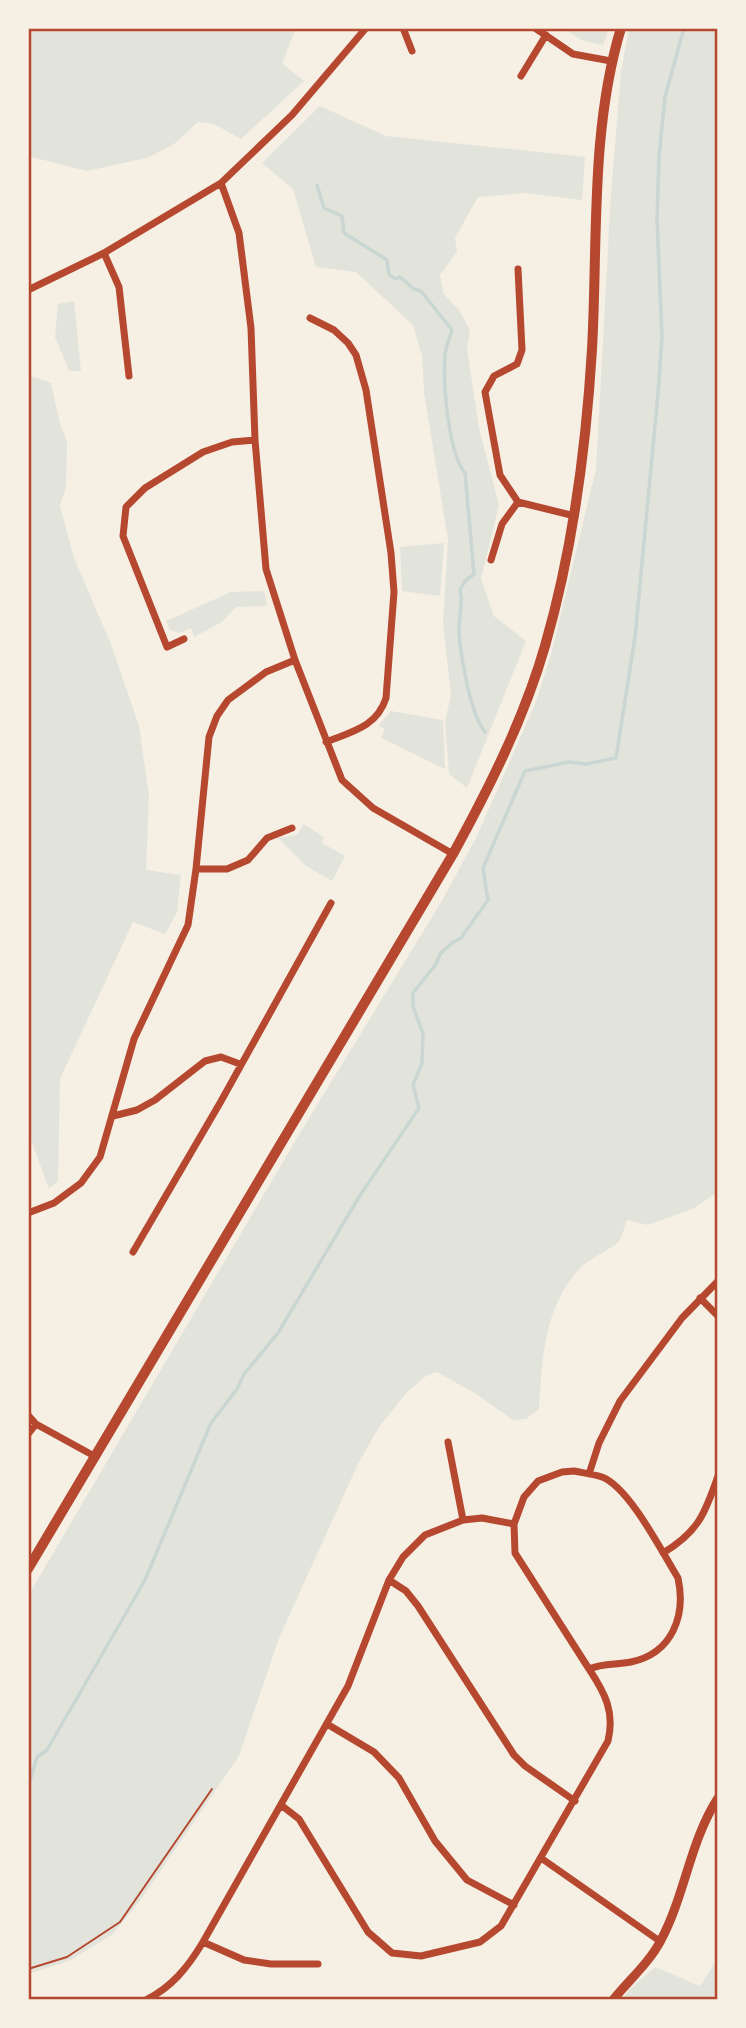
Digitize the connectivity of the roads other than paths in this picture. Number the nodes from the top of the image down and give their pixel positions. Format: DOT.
graph roads {
  1 [pos="366,28"];
  2 [pos="403,28"];
  3 [pos="535,28"];
  4 [pos="621,28"];
  5 [pos="546,35"];
  6 [pos="412,51"];
  7 [pos="611,61"];
  8 [pos="521,76"];
  9 [pos="221,183"];
  10 [pos="104,253"];
  11 [pos="518,270"];
  12 [pos="28,290"];
  13 [pos="310,318"];
  14 [pos="129,376"];
  15 [pos="256,440"];
  16 [pos="517,502"];
  17 [pos="575,516"];
  18 [pos="491,559"];
  19 [pos="184,639"];
  20 [pos="295,660"];
  21 [pos="326,741"];
  22 [pos="292,828"];
  23 [pos="453,854"];
  24 [pos="197,869"];
  25 [pos="331,903"];
  26 [pos="240,1064"];
  27 [pos="113,1116"];
  28 [pos="28,1213"];
  29 [pos="132,1252"];
  30 [pos="718,1281"];
  31 [pos="700,1298"];
  32 [pos="718,1316"];
  33 [pos="28,1415"];
  34 [pos="36,1424"];
  35 [pos="28,1434"];
  36 [pos="448,1442"];
  37 [pos="96,1457"];
  38 [pos="589,1474"];
  39 [pos="718,1476"];
  40 [pos="463,1520"];
  41 [pos="514,1524"];
  42 [pos="663,1553"];
  43 [pos="28,1569"];
  44 [pos="389,1580"];
  45 [pos="589,1669"];
  46 [pos="327,1724"];
  47 [pos="718,1798"];
  48 [pos="575,1801"];
  49 [pos="281,1805"];
  50 [pos="541,1858"];
  51 [pos="514,1905"];
  52 [pos="203,1942"];
  53 [pos="660,1942"];
  54 [pos="318,1964"];
  55 [pos="146,2000"];
  56 [pos="613,2000"];
  1 -- 9 [label="street"];
  2 -- 6 [label="street"];
  3 -- 5 [label="street"];
  4 -- 7 [label="main road"];
  5 -- 7 [label="street"];
  5 -- 8 [label="street"];
  7 -- 17 [label="main road"];
  9 -- 10 [label="street"];
  9 -- 15 [label="street"];
  10 -- 12 [label="street"];
  10 -- 14 [label="street"];
  11 -- 16 [label="street"];
  13 -- 21 [label="street"];
  15 -- 19 [label="street"];
  15 -- 20 [label="street"];
  16 -- 17 [label="street"];
  16 -- 18 [label="street"];
  17 -- 23 [label="main road"];
  20 -- 21 [label="street"];
  20 -- 24 [label="street"];
  21 -- 23 [label="street"];
  22 -- 24 [label="street"];
  23 -- 37 [label="main road"];
  24 -- 27 [label="street"];
  25 -- 26 [label="street"];
  26 -- 27 [label="street"];
  26 -- 29 [label="street"];
  27 -- 28 [label="street"];
  30 -- 31 [label="street"];
  31 -- 32 [label="street"];
  31 -- 38 [label="street"];
  33 -- 34 [label="street"];
  34 -- 35 [label="street"];
  34 -- 37 [label="street"];
  36 -- 40 [label="street"];
  37 -- 43 [label="main road"];
  38 -- 41 [label="street"];
  38 -- 42 [label="street"];
  39 -- 42 [label="street"];
  40 -- 41 [label="street"];
  40 -- 44 [label="street"];
  41 -- 45 [label="street"];
  42 -- 45 [label="street"];
  44 -- 46 [label="street"];
  44 -- 48 [label="street"];
  45 -- 48 [label="street"];
  46 -- 49 [label="street"];
  46 -- 51 [label="street"];
  47 -- 53 [label="street"];
  48 -- 50 [label="street"];
  49 -- 51 [label="street"];
  49 -- 52 [label="street"];
  50 -- 51 [label="street"];
  50 -- 53 [label="street"];
  52 -- 54 [label="street"];
  52 -- 55 [label="street"];
  53 -- 56 [label="street"];
}
